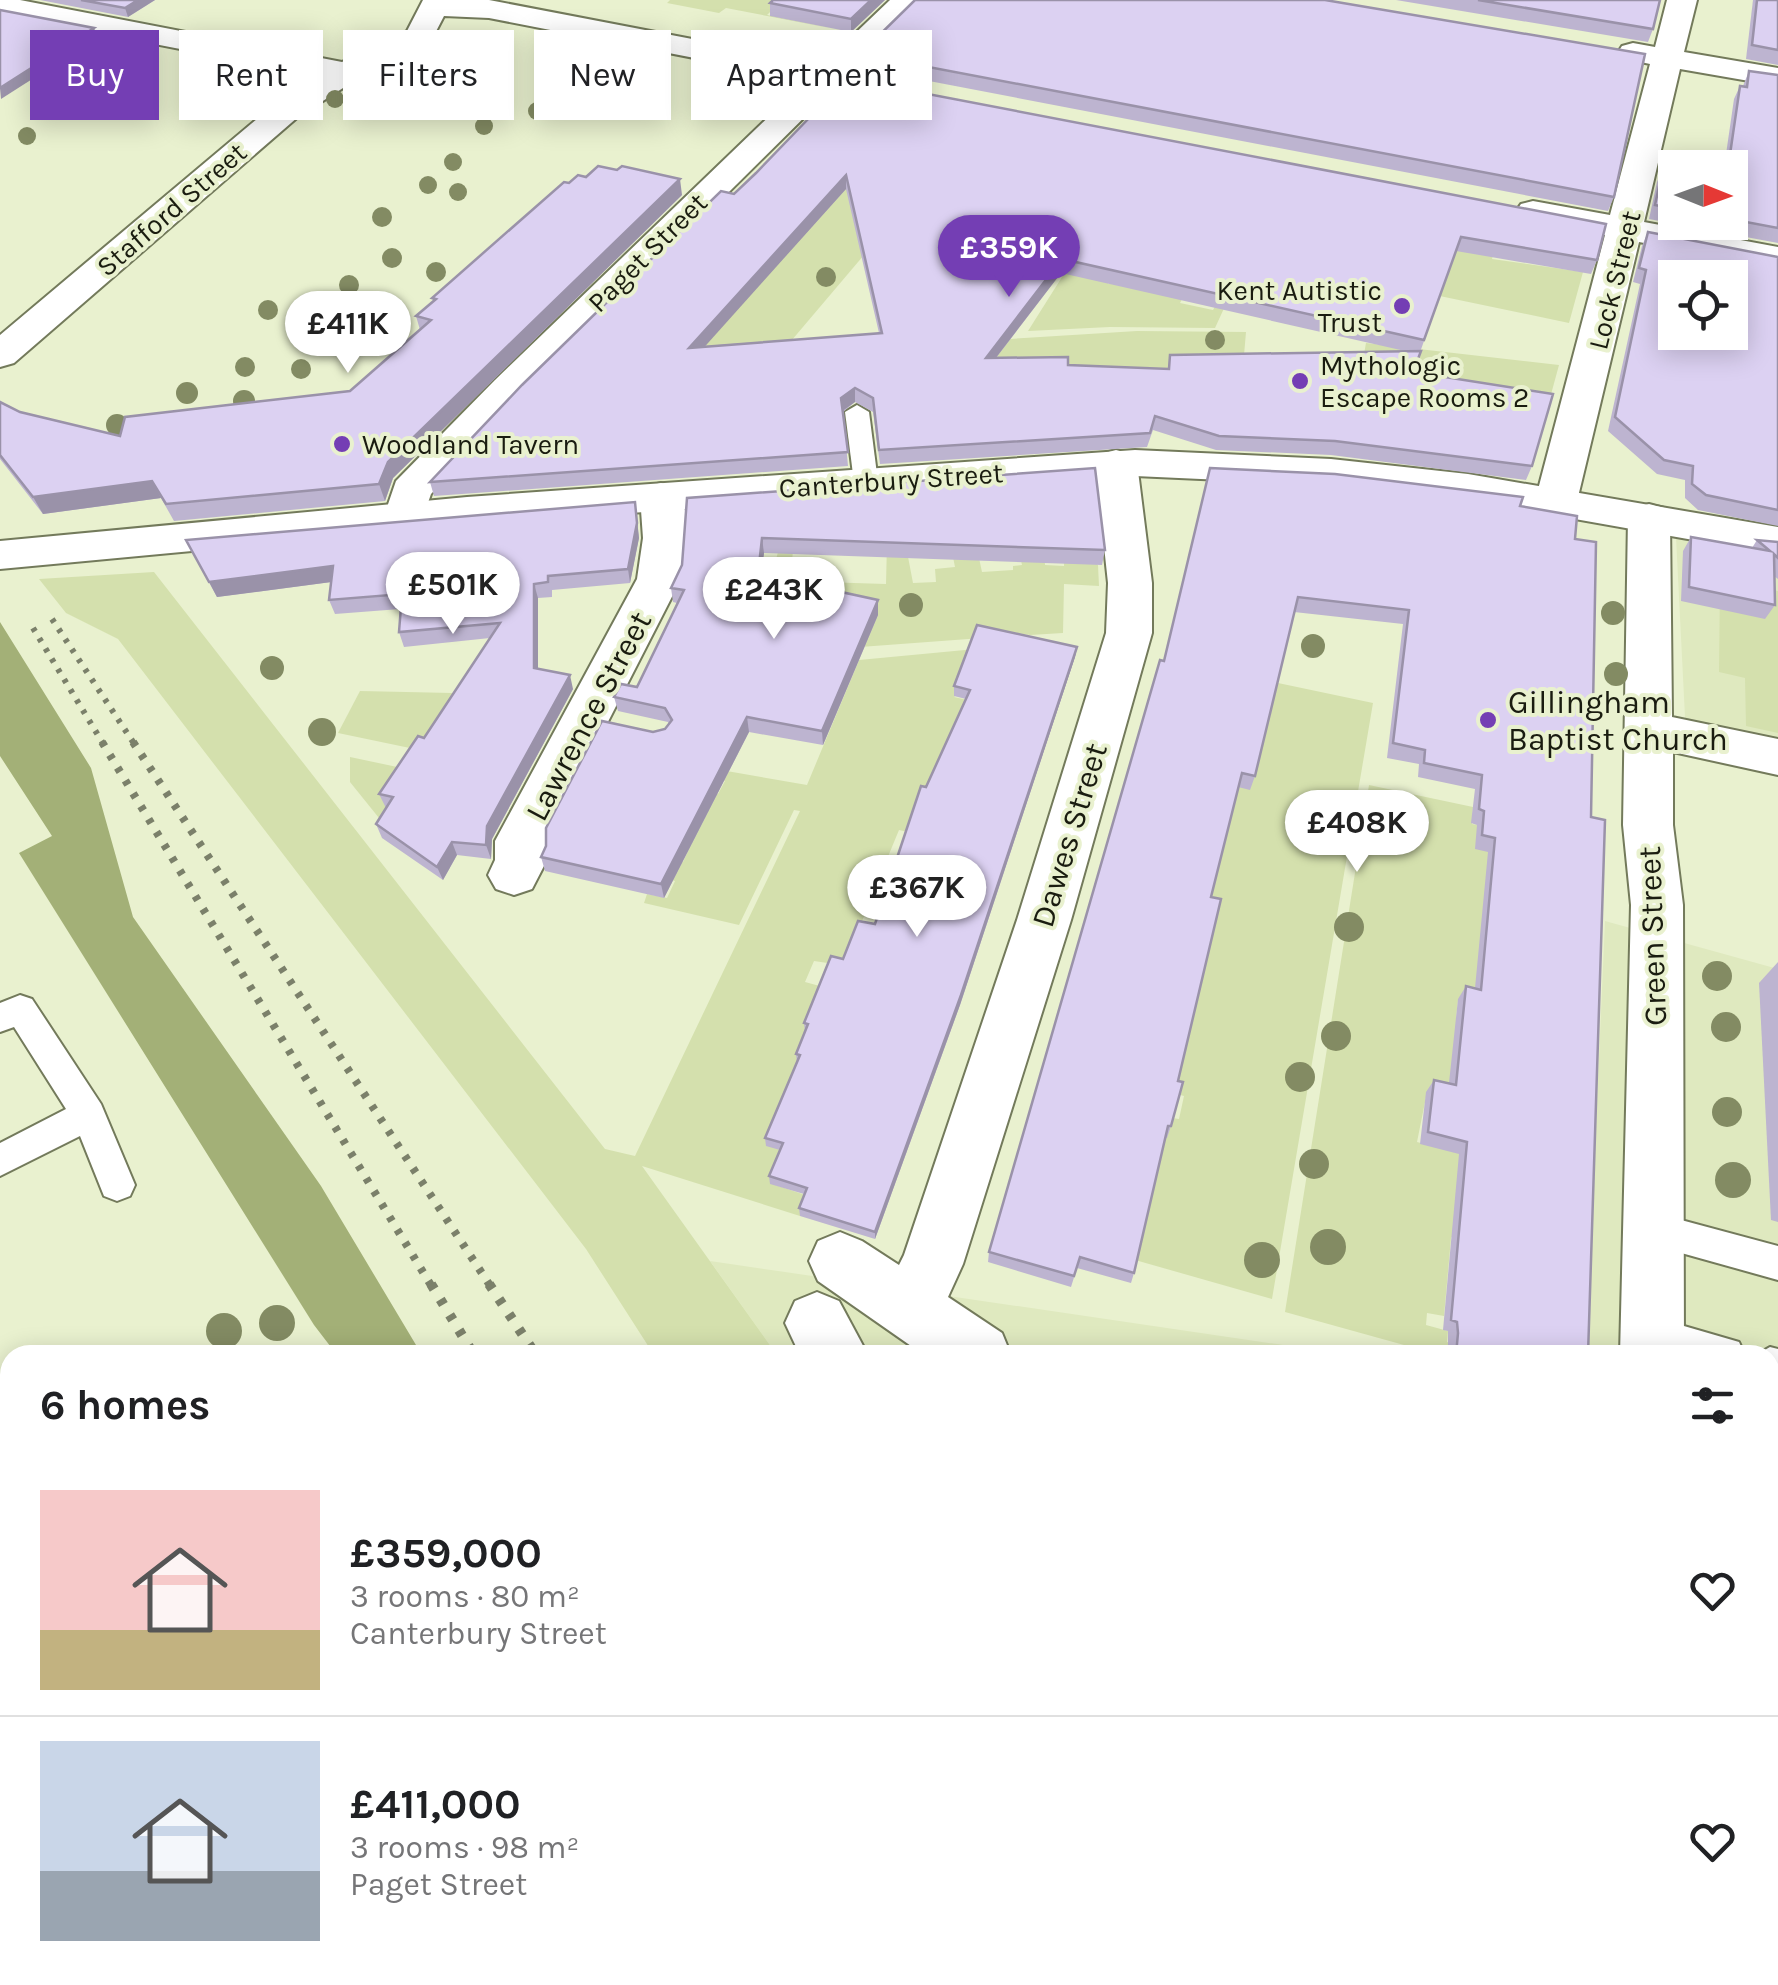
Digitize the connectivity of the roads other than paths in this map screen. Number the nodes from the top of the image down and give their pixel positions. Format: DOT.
graph roads {
  1 [pos="907,0"];
  2 [pos="1682,0"];
  3 [pos="436,4"];
  4 [pos="0,5"];
  5 [pos="41,11"];
  6 [pos="423,30"];
  7 [pos="877,30"];
  8 [pos="0,37"];
  9 [pos="1597,46"];
  10 [pos="691,49"];
  11 [pos="1669,58"];
  12 [pos="343,71"];
  13 [pos="343,74"];
  14 [pos="1778,77"];
  15 [pos="932,95"];
  16 [pos="945,98"];
  17 [pos="786,120"];
  18 [pos="1502,204"];
  19 [pos="1627,228"];
  20 [pos="1778,258"];
  21 [pos="0,355"];
  22 [pos="857,412"];
  23 [pos="1116,464"];
  24 [pos="866,482"];
  25 [pos="662,496"];
  26 [pos="1556,501"];
  27 [pos="405,516"];
  28 [pos="1649,518"];
  29 [pos="1778,541"];
  30 [pos="0,555"];
  31 [pos="1648,729"];
  32 [pos="1778,757"];
  33 [pos="514,875"];
  34 [pos="0,1018"];
  35 [pos="89,1115"];
  36 [pos="0,1160"];
  37 [pos="117,1185"];
  38 [pos="1655,1230"];
  39 [pos="840,1261"];
  40 [pos="1778,1263"];
  41 [pos="910,1310"];
  42 [pos="964,1345"];
  43 [pos="1652,1345"];
  1 -- 7 [label="street, Paget Street"];
  2 -- 11 [label="street, Lock Street"];
  3 -- 6 [label="street, Stafford Street"];
  3 -- 10 [label="street"];
  4 -- 5 [label="street"];
  5 -- 8 [label="street"];
  5 -- 12 [label="street"];
  9 -- 11 [label="street"];
  11 -- 14 [label="street"];
  11 -- 19 [label="street, Lock Street"];
  13 -- 21 [label="street, Stafford Street"];
  15 -- 16 [label="street"];
  17 -- 27 [label="street, Paget Street"];
  18 -- 19 [label="street"];
  19 -- 20 [label="street"];
  19 -- 26 [label="street, Lock Street"];
  22 -- 24 [label="lane"];
  23 -- 24 [label="street, Canterbury Street"];
  23 -- 26 [label="street, Canterbury Street"];
  23 -- 41 [label="street, Dawes Street"];
  24 -- 25 [label="street, Canterbury Street"];
  25 -- 27 [label="street, Canterbury Street"];
  25 -- 33 [label="street, Lawrence Street"];
  26 -- 28 [label="street, Canterbury Street"];
  27 -- 30 [label="street, Canterbury Street"];
  28 -- 29 [label="street, Canterbury Street"];
  28 -- 31 [label="street, Green Street"];
  31 -- 32 [label="street"];
  31 -- 38 [label="street, Green Street"];
  34 -- 35 [label="lane"];
  35 -- 36 [label="lane"];
  35 -- 37 [label="lane"];
  38 -- 40 [label="lane"];
  38 -- 43 [label="street, Green Street"];
  39 -- 41 [label="street"];
  41 -- 42 [label="street"];
}
